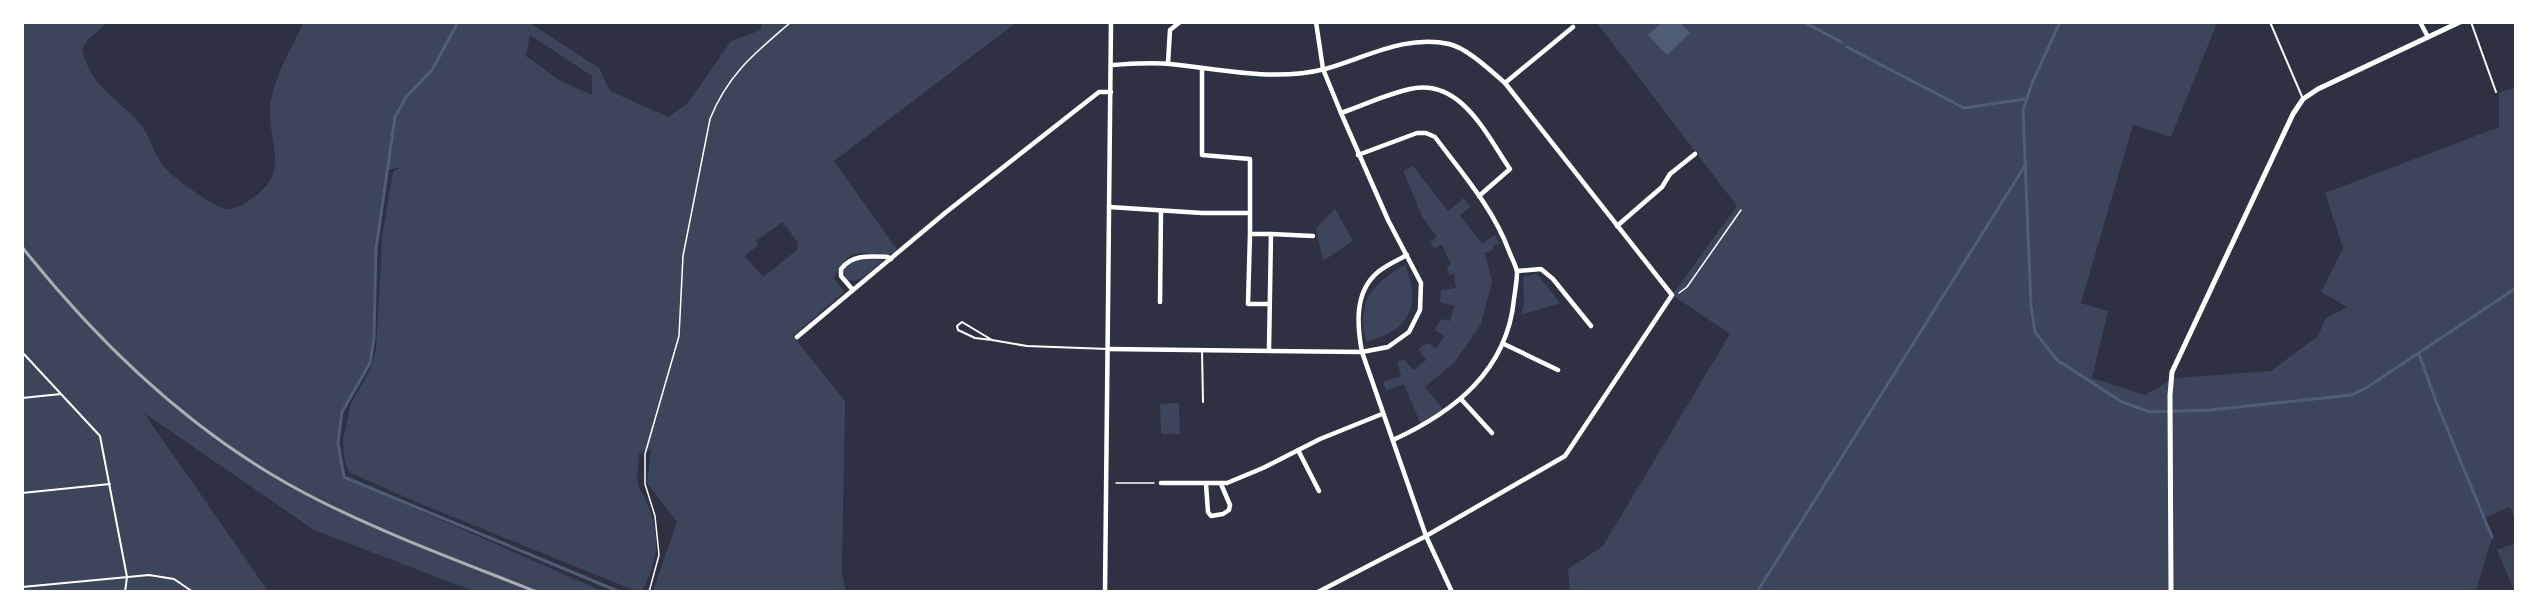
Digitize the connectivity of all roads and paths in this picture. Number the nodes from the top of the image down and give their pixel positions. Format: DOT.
graph roads {
  1 [pos="791,22"];
  2 [pos="1112,22"];
  3 [pos="1180,22"];
  4 [pos="1316,22"];
  5 [pos="2270,22"];
  6 [pos="2420,22"];
  7 [pos="2460,22"];
  8 [pos="2471,22"];
  9 [pos="1573,27"];
  10 [pos="2428,37"];
  11 [pos="1168,63"];
  12 [pos="1111,65"];
  13 [pos="1202,68"];
  14 [pos="1323,69"];
  15 [pos="1505,82"];
  16 [pos="1111,92"];
  17 [pos="2496,92"];
  18 [pos="2303,99"];
  19 [pos="1341,113"];
  20 [pos="1695,153"];
  21 [pos="1358,155"];
  22 [pos="1479,196"];
  23 [pos="1109,207"];
  24 [pos="1741,210"];
  25 [pos="1161,211"];
  26 [pos="1248,213"];
  27 [pos="1617,226"];
  28 [pos="1250,234"];
  29 [pos="1271,234"];
  30 [pos="1313,236"];
  31 [pos="1407,255"];
  32 [pos="891,259"];
  33 [pos="1517,271"];
  34 [pos="852,289"];
  35 [pos="1672,295"];
  36 [pos="1160,302"];
  37 [pos="1270,304"];
  38 [pos="1591,326"];
  39 [pos="797,337"];
  40 [pos="992,340"];
  41 [pos="1504,344"];
  42 [pos="1108,349"];
  43 [pos="1202,350"];
  44 [pos="1269,350"];
  45 [pos="22,351"];
  46 [pos="1362,352"];
  47 [pos="1558,370"];
  48 [pos="63,394"];
  49 [pos="22,398"];
  50 [pos="1461,399"];
  51 [pos="1203,402"];
  52 [pos="1382,414"];
  53 [pos="1492,433"];
  54 [pos="1393,440"];
  55 [pos="1298,450"];
  56 [pos="1116,483"];
  57 [pos="1161,483"];
  58 [pos="110,484"];
  59 [pos="1206,484"];
  60 [pos="1221,484"];
  61 [pos="1319,491"];
  62 [pos="22,493"];
  63 [pos="1426,536"];
  64 [pos="127,577"];
  65 [pos="22,587"];
  66 [pos="125,591"];
  67 [pos="193,591"];
  68 [pos="650,591"];
  69 [pos="1105,591"];
  70 [pos="1318,591"];
  71 [pos="1452,591"];
  72 [pos="2171,591"];
  1 -- 68 [label="path"];
  2 -- 12 [label="street"];
  3 -- 11 [label="street"];
  4 -- 14 [label="street"];
  5 -- 18 [label="lane"];
  6 -- 10 [label="street"];
  7 -- 10 [label="street"];
  8 -- 17 [label="lane"];
  9 -- 15 [label="street"];
  10 -- 18 [label="street"];
  11 -- 12 [label="street"];
  11 -- 13 [label="street"];
  12 -- 16 [label="street"];
  13 -- 14 [label="street"];
  13 -- 26 [label="street"];
  14 -- 15 [label="street"];
  14 -- 19 [label="street"];
  15 -- 27 [label="street"];
  16 -- 23 [label="street"];
  16 -- 32 [label="street"];
  18 -- 72 [label="street"];
  19 -- 21 [label="street"];
  19 -- 22 [label="street"];
  20 -- 27 [label="street"];
  21 -- 22 [label="street"];
  21 -- 31 [label="street"];
  22 -- 33 [label="street"];
  23 -- 25 [label="street"];
  23 -- 42 [label="street"];
  24 -- 35 [label="path"];
  25 -- 26 [label="street"];
  25 -- 36 [label="street"];
  26 -- 28 [label="street"];
  27 -- 35 [label="street"];
  28 -- 29 [label="street"];
  28 -- 37 [label="street"];
  29 -- 30 [label="street"];
  29 -- 37 [label="street"];
  31 -- 46 [label="street"];
  31 -- 46 [label="street"];
  32 -- 34 [label="street"];
  32 -- 34 [label="street"];
  33 -- 38 [label="street"];
  33 -- 41 [label="street"];
  34 -- 39 [label="street"];
  35 -- 63 [label="street"];
  37 -- 44 [label="street"];
  40 -- 40 [label="lane"];
  40 -- 42 [label="lane"];
  41 -- 47 [label="street"];
  41 -- 50 [label="street"];
  42 -- 43 [label="street"];
  42 -- 69 [label="street"];
  43 -- 44 [label="street"];
  43 -- 51 [label="lane"];
  44 -- 46 [label="street"];
  45 -- 48 [label="lane"];
  46 -- 52 [label="street"];
  48 -- 49 [label="lane"];
  48 -- 58 [label="lane"];
  50 -- 53 [label="street"];
  50 -- 54 [label="street"];
  52 -- 54 [label="street"];
  52 -- 55 [label="street"];
  54 -- 63 [label="street"];
  55 -- 60 [label="street"];
  55 -- 61 [label="street"];
  56 -- 57 [label="path"];
  57 -- 59 [label="street"];
  58 -- 62 [label="lane"];
  58 -- 64 [label="lane"];
  59 -- 60 [label="street"];
  59 -- 60 [label="street"];
  63 -- 70 [label="street"];
  63 -- 71 [label="street"];
  64 -- 65 [label="lane"];
  64 -- 66 [label="lane"];
  64 -- 67 [label="lane"];
}
